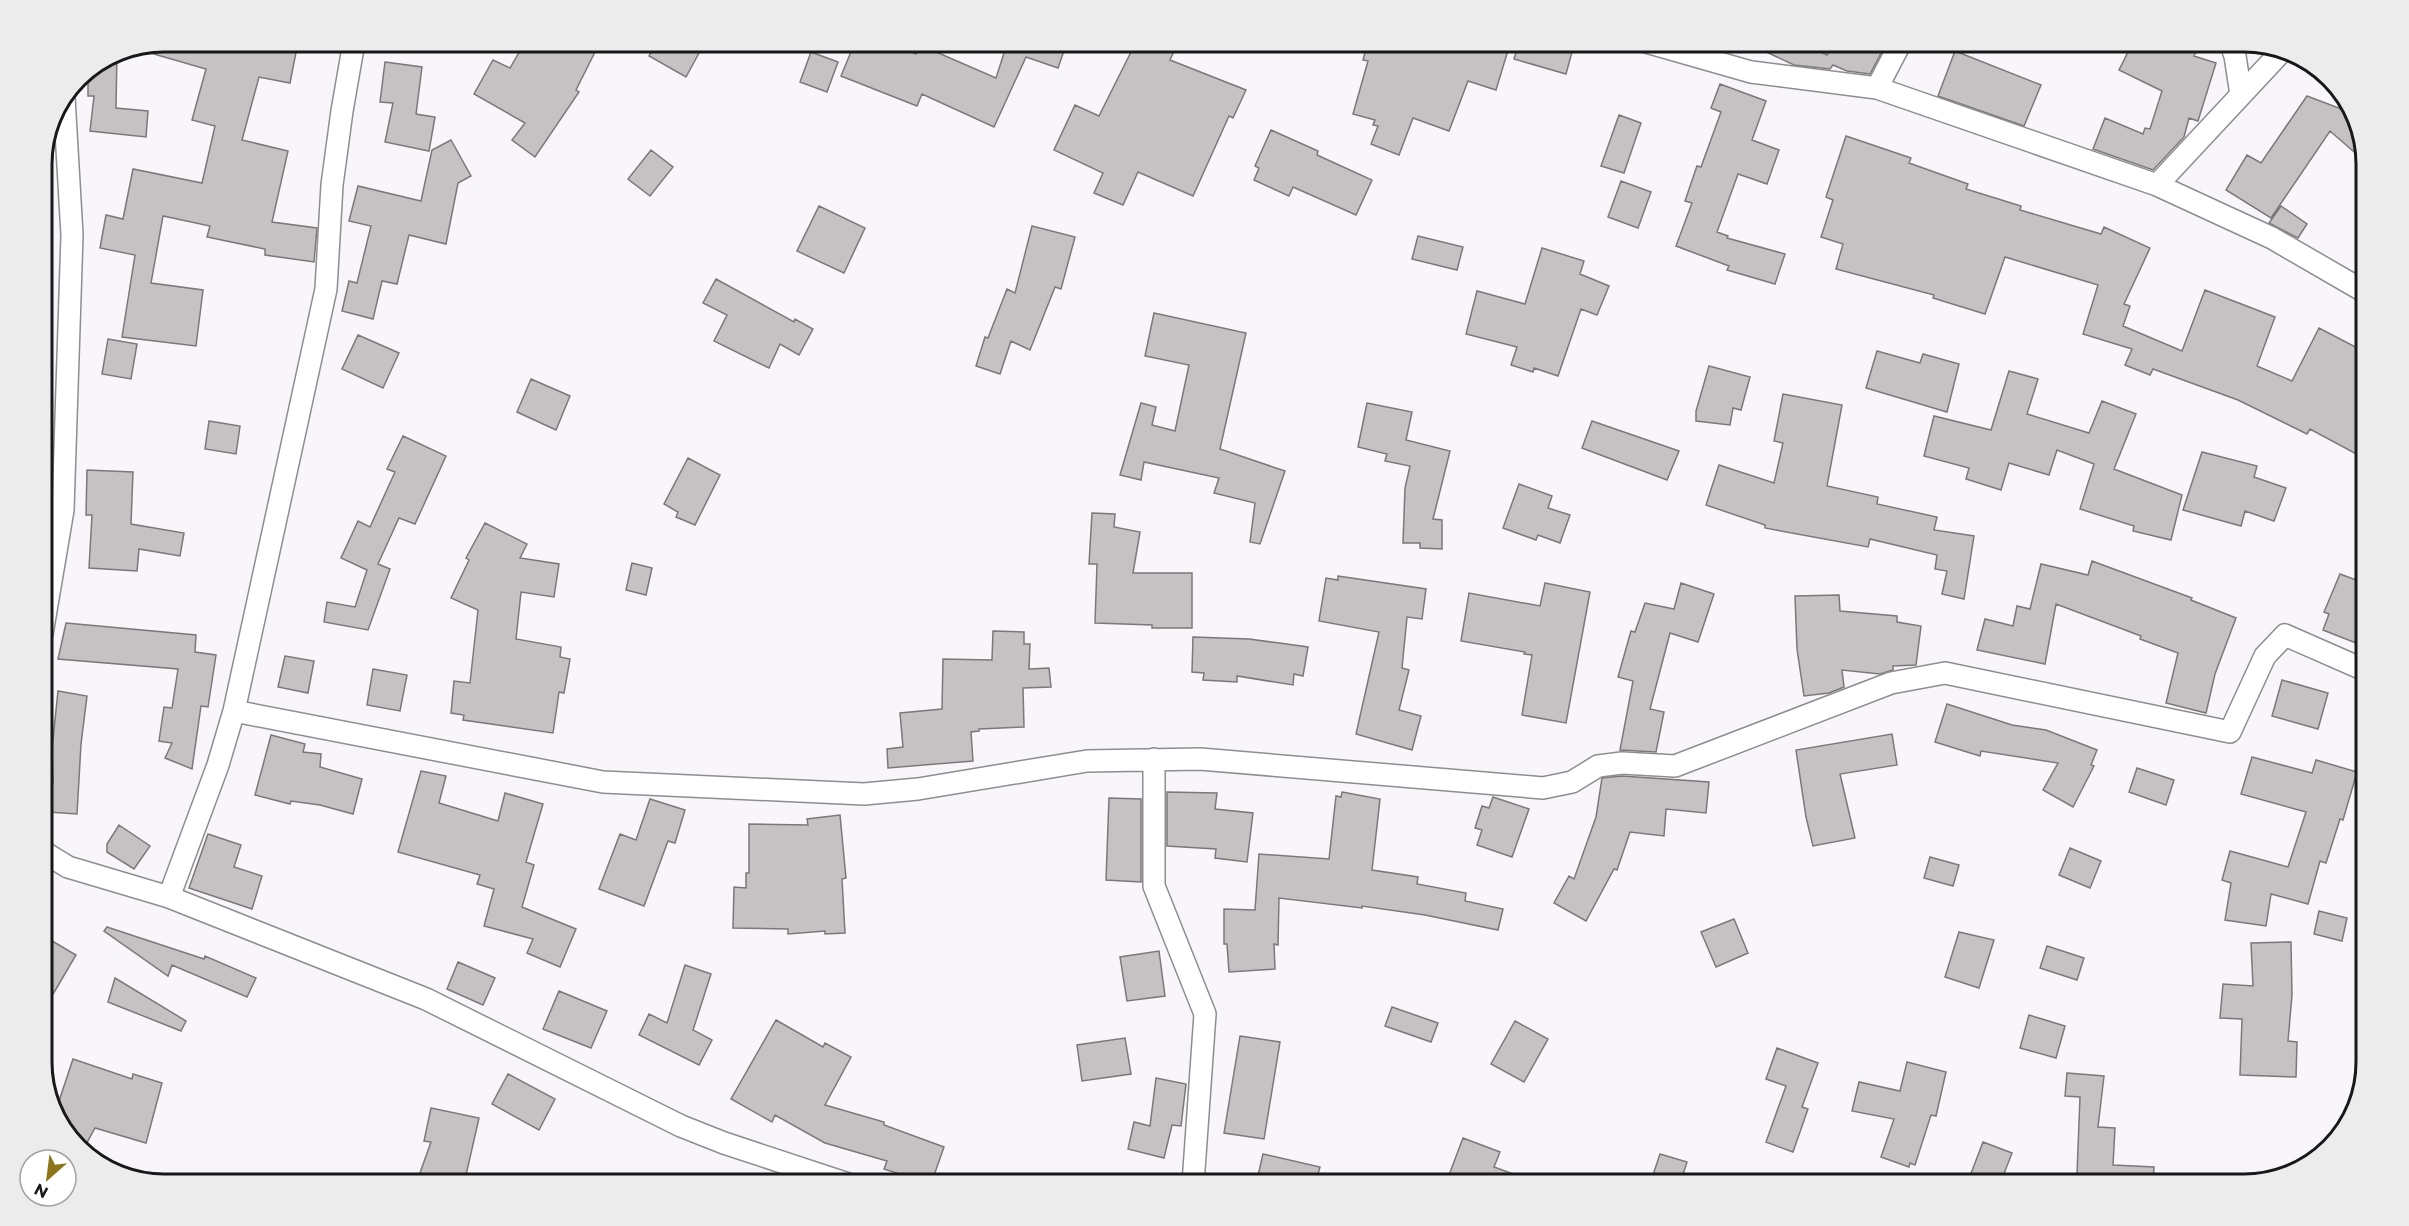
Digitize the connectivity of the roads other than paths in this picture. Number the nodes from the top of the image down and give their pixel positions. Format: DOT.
graph roads {
  1 [pos="1682,52"];
  2 [pos="1896,52"];
  3 [pos="2234,52"];
  4 [pos="352,53"];
  5 [pos="2276,57"];
  6 [pos="1877,88"];
  7 [pos="2241,95"];
  8 [pos="65,114"];
  9 [pos="2157,185"];
  10 [pos="2356,287"];
  11 [pos="53,569"];
  12 [pos="2356,666"];
  13 [pos="234,711"];
  14 [pos="1154,759"];
  15 [pos="53,858"];
  16 [pos="170,897"];
  17 [pos="818,1174"];
  18 [pos="1194,1174"];
  1 -- 6 [label="street"];
  2 -- 6 [label="street"];
  3 -- 7 [label="street"];
  4 -- 13 [label="street"];
  5 -- 7 [label="street"];
  6 -- 9 [label="street"];
  7 -- 9 [label="street"];
  8 -- 11 [label="street"];
  9 -- 10 [label="street"];
  12 -- 14 [label="street"];
  13 -- 14 [label="street"];
  13 -- 16 [label="street"];
  14 -- 18 [label="street"];
  15 -- 16 [label="street"];
  16 -- 17 [label="street"];
}
